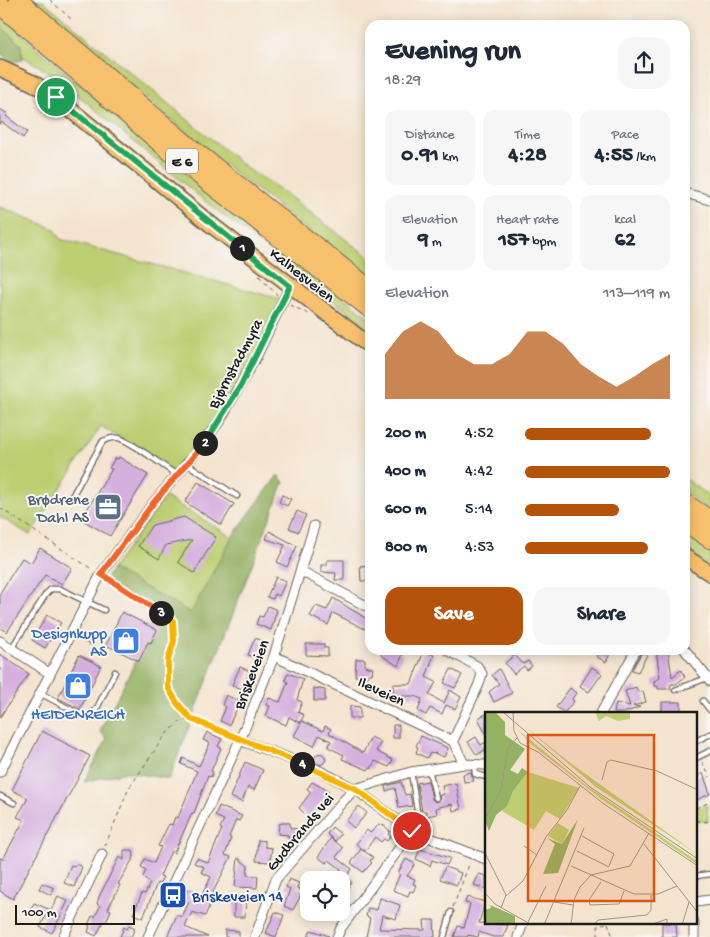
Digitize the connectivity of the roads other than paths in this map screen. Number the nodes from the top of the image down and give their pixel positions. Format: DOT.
graph roads {
  1 [pos="18,0"];
  2 [pos="0,5"];
  3 [pos="0,68"];
  4 [pos="690,194"];
  5 [pos="710,200"];
  6 [pos="365,285"];
  7 [pos="290,286"];
  8 [pos="365,305"];
  9 [pos="365,342"];
  10 [pos="187,464"];
  11 [pos="177,475"];
  12 [pos="237,496"];
  13 [pos="71,498"];
  14 [pos="690,506"];
  15 [pos="710,520"];
  16 [pos="690,525"];
  17 [pos="314,526"];
  18 [pos="710,538"];
  19 [pos="690,560"];
  20 [pos="301,571"];
  21 [pos="710,573"];
  22 [pos="86,602"];
  23 [pos="365,605"];
  24 [pos="104,610"];
  25 [pos="71,632"];
  26 [pos="0,641"];
  27 [pos="91,642"];
  28 [pos="10,649"];
  29 [pos="456,655"];
  30 [pos="633,655"];
  31 [pos="689,655"];
  32 [pos="274,656"];
  33 [pos="115,672"];
  34 [pos="49,673"];
  35 [pos="709,680"];
  36 [pos="675,690"];
  37 [pos="40,694"];
  38 [pos="702,700"];
  39 [pos="710,710"];
  40 [pos="603,712"];
  41 [pos="710,734"];
  42 [pos="240,740"];
  43 [pos="698,740"];
  44 [pos="453,741"];
  45 [pos="710,751"];
  46 [pos="698,757"];
  47 [pos="469,764"];
  48 [pos="485,765"];
  49 [pos="429,769"];
  50 [pos="0,772"];
  51 [pos="411,772"];
  52 [pos="485,777"];
  53 [pos="356,789"];
  54 [pos="0,796"];
  55 [pos="436,798"];
  56 [pos="14,803"];
  57 [pos="418,817"];
  58 [pos="412,831"];
  59 [pos="102,854"];
  60 [pos="485,859"];
  61 [pos="451,912"];
  62 [pos="523,924"];
  63 [pos="694,924"];
  64 [pos="63,937"];
  65 [pos="148,937"];
  66 [pos="255,937"];
  67 [pos="337,937"];
  68 [pos="444,937"];
  69 [pos="518,937"];
  70 [pos="694,937"];
  1 -- 6 [label="highway, E 6"];
  2 -- 8 [label="highway, E 6"];
  3 -- 7 [label="main road, Kalnesveien"];
  4 -- 5 [label="street"];
  7 -- 9 [label="main road, Kalnesveien"];
  7 -- 10 [label="street, Bjørnstadmyra"];
  10 -- 11 [label="street, Bjørnstadmyra"];
  10 -- 12 [label="lane"];
  11 -- 13 [label="lane"];
  11 -- 22 [label="street, Bjørnstadmyra"];
  14 -- 15 [label="highway"];
  16 -- 18 [label="highway"];
  17 -- 20 [label="street, Briskeveien"];
  19 -- 21 [label="main road"];
  20 -- 23 [label="street"];
  20 -- 32 [label="street, Briskeveien"];
  22 -- 24 [label="lane"];
  22 -- 25 [label="street, Bjørnstadmyra"];
  22 -- 28 [label="lane"];
  25 -- 27 [label="lane"];
  25 -- 34 [label="street, Bjørnstadmyra"];
  26 -- 28 [label="street"];
  28 -- 34 [label="street"];
  29 -- 44 [label="street"];
  30 -- 40 [label="street"];
  31 -- 35 [label="street"];
  32 -- 42 [label="street, Briskeveien"];
  32 -- 44 [label="street, Ileveien"];
  33 -- 37 [label="lane"];
  34 -- 37 [label="street, Bjørnstadmyra"];
  35 -- 36 [label="lane"];
  37 -- 50 [label="street, Bjørnstadmyra"];
  38 -- 39 [label="lane"];
  41 -- 43 [label="lane"];
  42 -- 53 [label="street"];
  42 -- 65 [label="street, Briskeveien"];
  44 -- 47 [label="street"];
  45 -- 46 [label="lane"];
  47 -- 48 [label="street, Gudbrands vei"];
  47 -- 49 [label="street, Gudbrands vei"];
  47 -- 52 [label="lane"];
  49 -- 51 [label="street, Gudbrands vei"];
  49 -- 55 [label="lane"];
  51 -- 53 [label="street, Gudbrands vei"];
  51 -- 57 [label="lane"];
  53 -- 58 [label="street"];
  53 -- 66 [label="street, Gudbrands vei"];
  54 -- 56 [label="lane"];
  58 -- 60 [label="street"];
  58 -- 67 [label="street"];
  59 -- 64 [label="street"];
  61 -- 68 [label="lane"];
  62 -- 69 [label="street"];
  63 -- 70 [label="street"];
}
